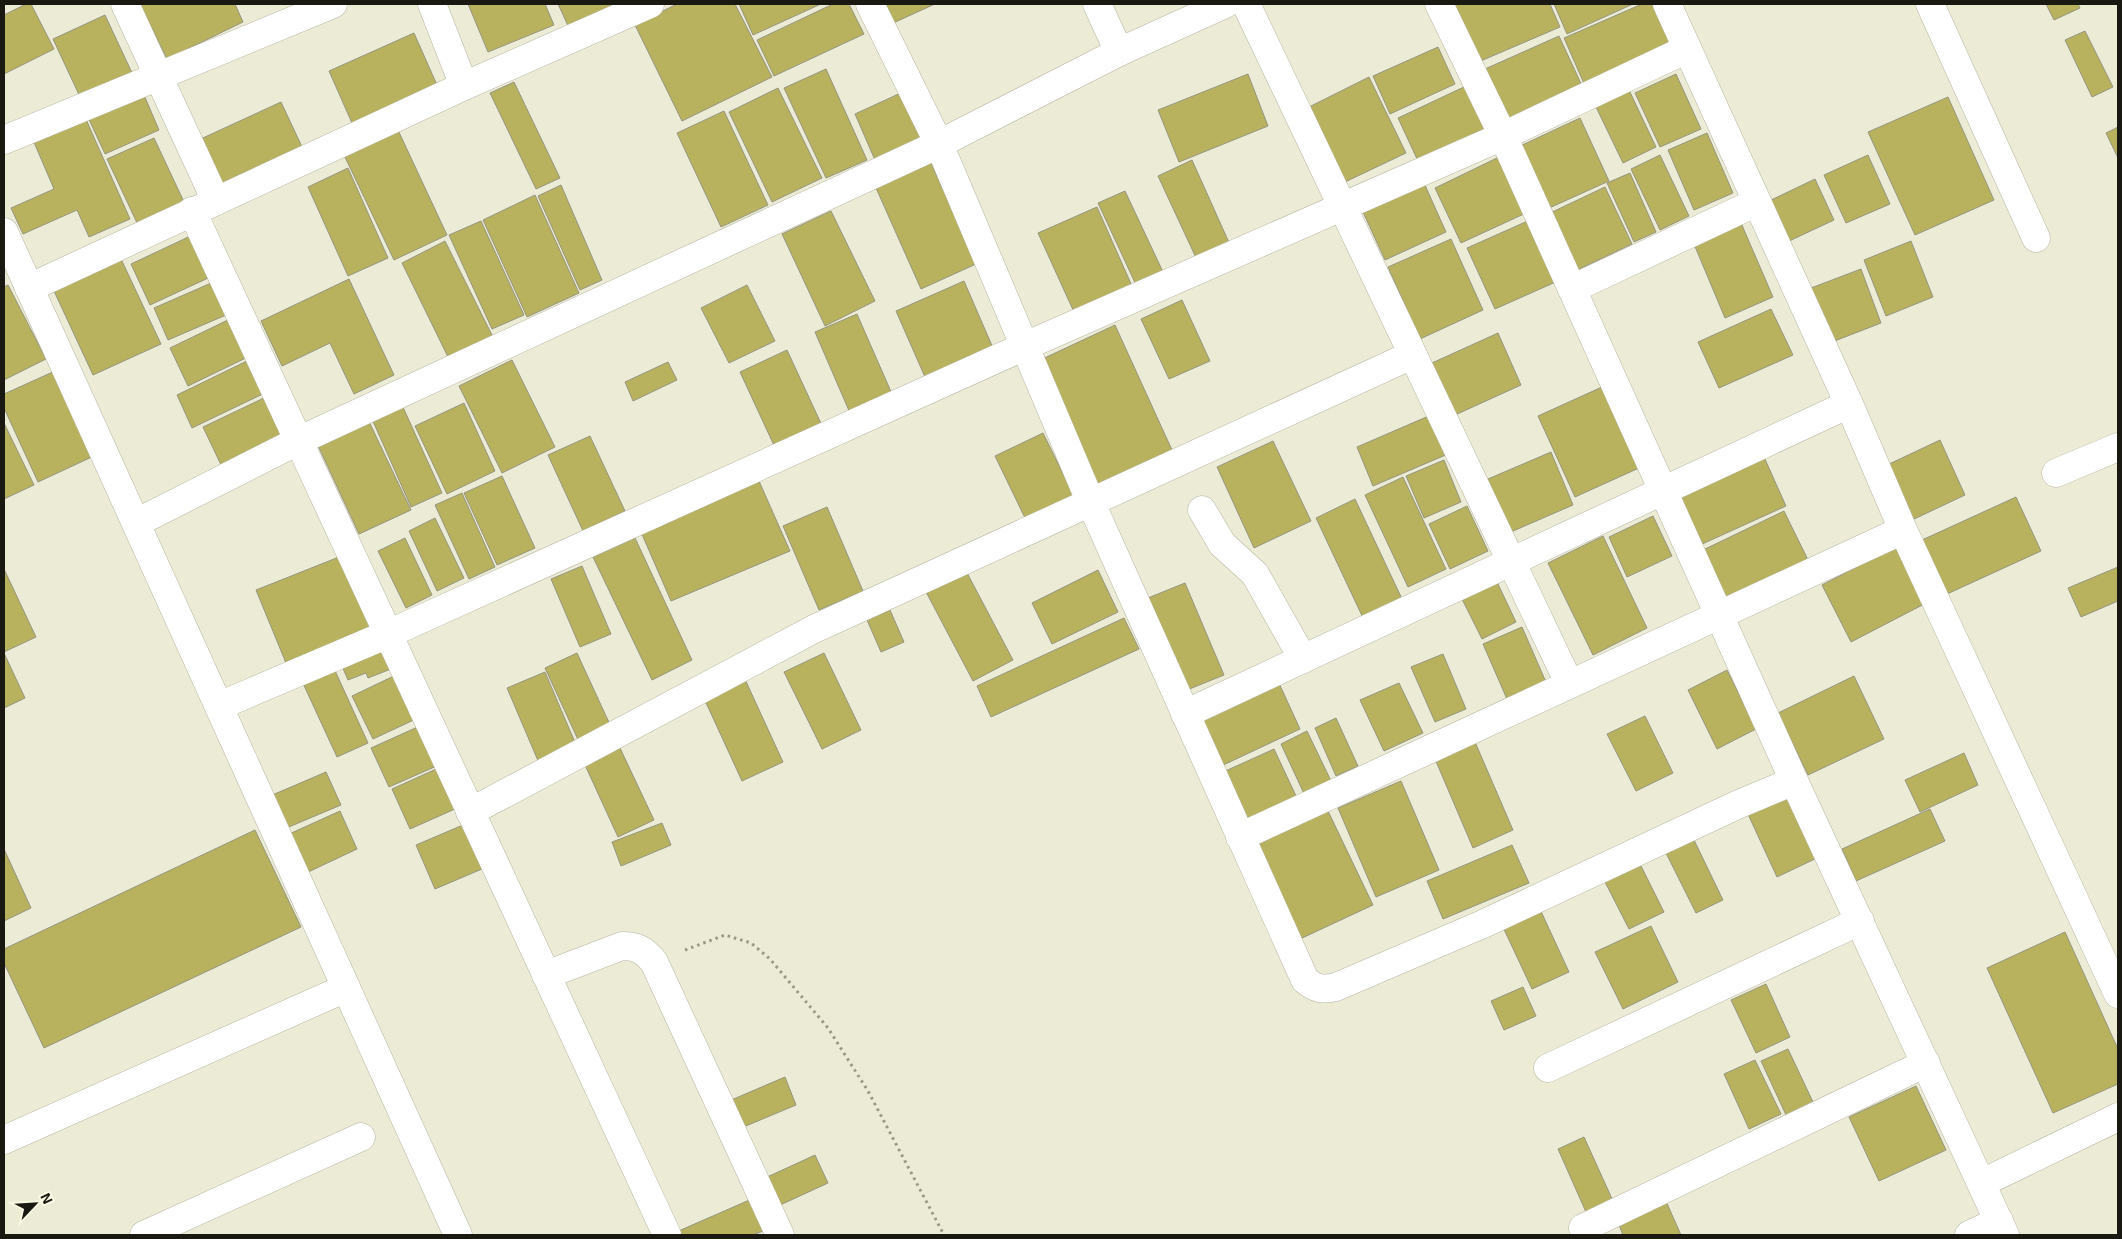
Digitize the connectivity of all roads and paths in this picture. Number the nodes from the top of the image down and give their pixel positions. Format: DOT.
graph roads {
  1 [pos="125,4"];
  2 [pos="333,4"];
  3 [pos="432,4"];
  4 [pos="650,4"];
  5 [pos="870,4"];
  6 [pos="1097,4"];
  7 [pos="1225,4"];
  8 [pos="1246,4"];
  9 [pos="1439,4"];
  10 [pos="1667,4"];
  11 [pos="1930,4"];
  12 [pos="1687,49"];
  13 [pos="1119,52"];
  14 [pos="157,76"];
  15 [pos="464,86"];
  16 [pos="1503,136"];
  17 [pos="4,140"];
  18 [pos="938,144"];
  19 [pos="1757,202"];
  20 [pos="204,206"];
  21 [pos="1343,208"];
  22 [pos="4,232"];
  23 [pos="2036,238"];
  24 [pos="18,280"];
  25 [pos="1572,289"];
  26 [pos="1024,347"];
  27 [pos="1412,355"];
  28 [pos="1849,404"];
  29 [pos="298,442"];
  30 [pos="2118,447"];
  31 [pos="2056,473"];
  32 [pos="1663,491"];
  33 [pos="1090,503"];
  34 [pos="1202,510"];
  35 [pos="136,523"];
  36 [pos="1903,530"];
  37 [pos="1511,562"];
  38 [pos="1718,614"];
  39 [pos="388,634"];
  40 [pos="1303,659"];
  41 [pos="1569,684"];
  42 [pos="219,706"];
  43 [pos="1185,714"];
  44 [pos="1794,781"];
  45 [pos="470,812"];
  46 [pos="1240,837"];
  47 [pos="1860,921"];
  48 [pos="654,962"];
  49 [pos="546,975"];
  50 [pos="346,988"];
  51 [pos="2118,994"];
  52 [pos="1926,1063"];
  53 [pos="1548,1068"];
  54 [pos="2118,1117"];
  55 [pos="362,1137"];
  56 [pos="4,1140"];
  57 [pos="1982,1183"];
  58 [pos="2002,1228"];
  59 [pos="144,1235"];
  60 [pos="458,1235"];
  61 [pos="667,1235"];
  62 [pos="780,1235"];
  63 [pos="944,1235"];
  64 [pos="1587,1235"];
  65 [pos="1969,1235"];
  1 -- 14 [label="street"];
  2 -- 14 [label="street"];
  3 -- 15 [label="street"];
  4 -- 15 [label="street"];
  5 -- 18 [label="street"];
  6 -- 13 [label="street"];
  7 -- 13 [label="street"];
  8 -- 21 [label="street"];
  9 -- 16 [label="street"];
  10 -- 12 [label="street"];
  11 -- 23 [label="street"];
  12 -- 16 [label="street"];
  12 -- 19 [label="street"];
  13 -- 18 [label="street"];
  14 -- 17 [label="street"];
  14 -- 20 [label="street"];
  15 -- 20 [label="street"];
  16 -- 21 [label="street"];
  16 -- 25 [label="street"];
  18 -- 26 [label="street"];
  18 -- 29 [label="street"];
  19 -- 25 [label="street"];
  19 -- 28 [label="street"];
  20 -- 24 [label="street"];
  20 -- 29 [label="street"];
  21 -- 26 [label="street"];
  21 -- 27 [label="street"];
  22 -- 24 [label="street"];
  24 -- 35 [label="street"];
  25 -- 32 [label="street"];
  26 -- 33 [label="street"];
  26 -- 39 [label="street"];
  27 -- 33 [label="street"];
  27 -- 37 [label="street"];
  28 -- 32 [label="street"];
  28 -- 36 [label="street"];
  29 -- 35 [label="street"];
  29 -- 39 [label="street"];
  30 -- 31 [label="street"];
  32 -- 37 [label="street"];
  32 -- 38 [label="street"];
  33 -- 43 [label="street"];
  33 -- 45 [label="street"];
  34 -- 40 [label="street"];
  35 -- 42 [label="street"];
  36 -- 38 [label="street"];
  36 -- 51 [label="street"];
  37 -- 40 [label="street"];
  37 -- 41 [label="street"];
  38 -- 41 [label="street"];
  38 -- 44 [label="street"];
  39 -- 42 [label="street"];
  39 -- 45 [label="street"];
  40 -- 43 [label="street"];
  41 -- 46 [label="street"];
  42 -- 50 [label="street"];
  43 -- 46 [label="street"];
  44 -- 46 [label="street"];
  44 -- 47 [label="street"];
  45 -- 49 [label="street"];
  47 -- 52 [label="street"];
  47 -- 53 [label="street"];
  48 -- 49 [label="street"];
  48 -- 62 [label="street"];
  48 -- 63 [label="path"];
  49 -- 61 [label="street"];
  50 -- 56 [label="street"];
  50 -- 60 [label="street"];
  52 -- 57 [label="street"];
  52 -- 64 [label="street"];
  54 -- 57 [label="street"];
  55 -- 59 [label="street"];
  57 -- 58 [label="street"];
  58 -- 65 [label="street"];
}
